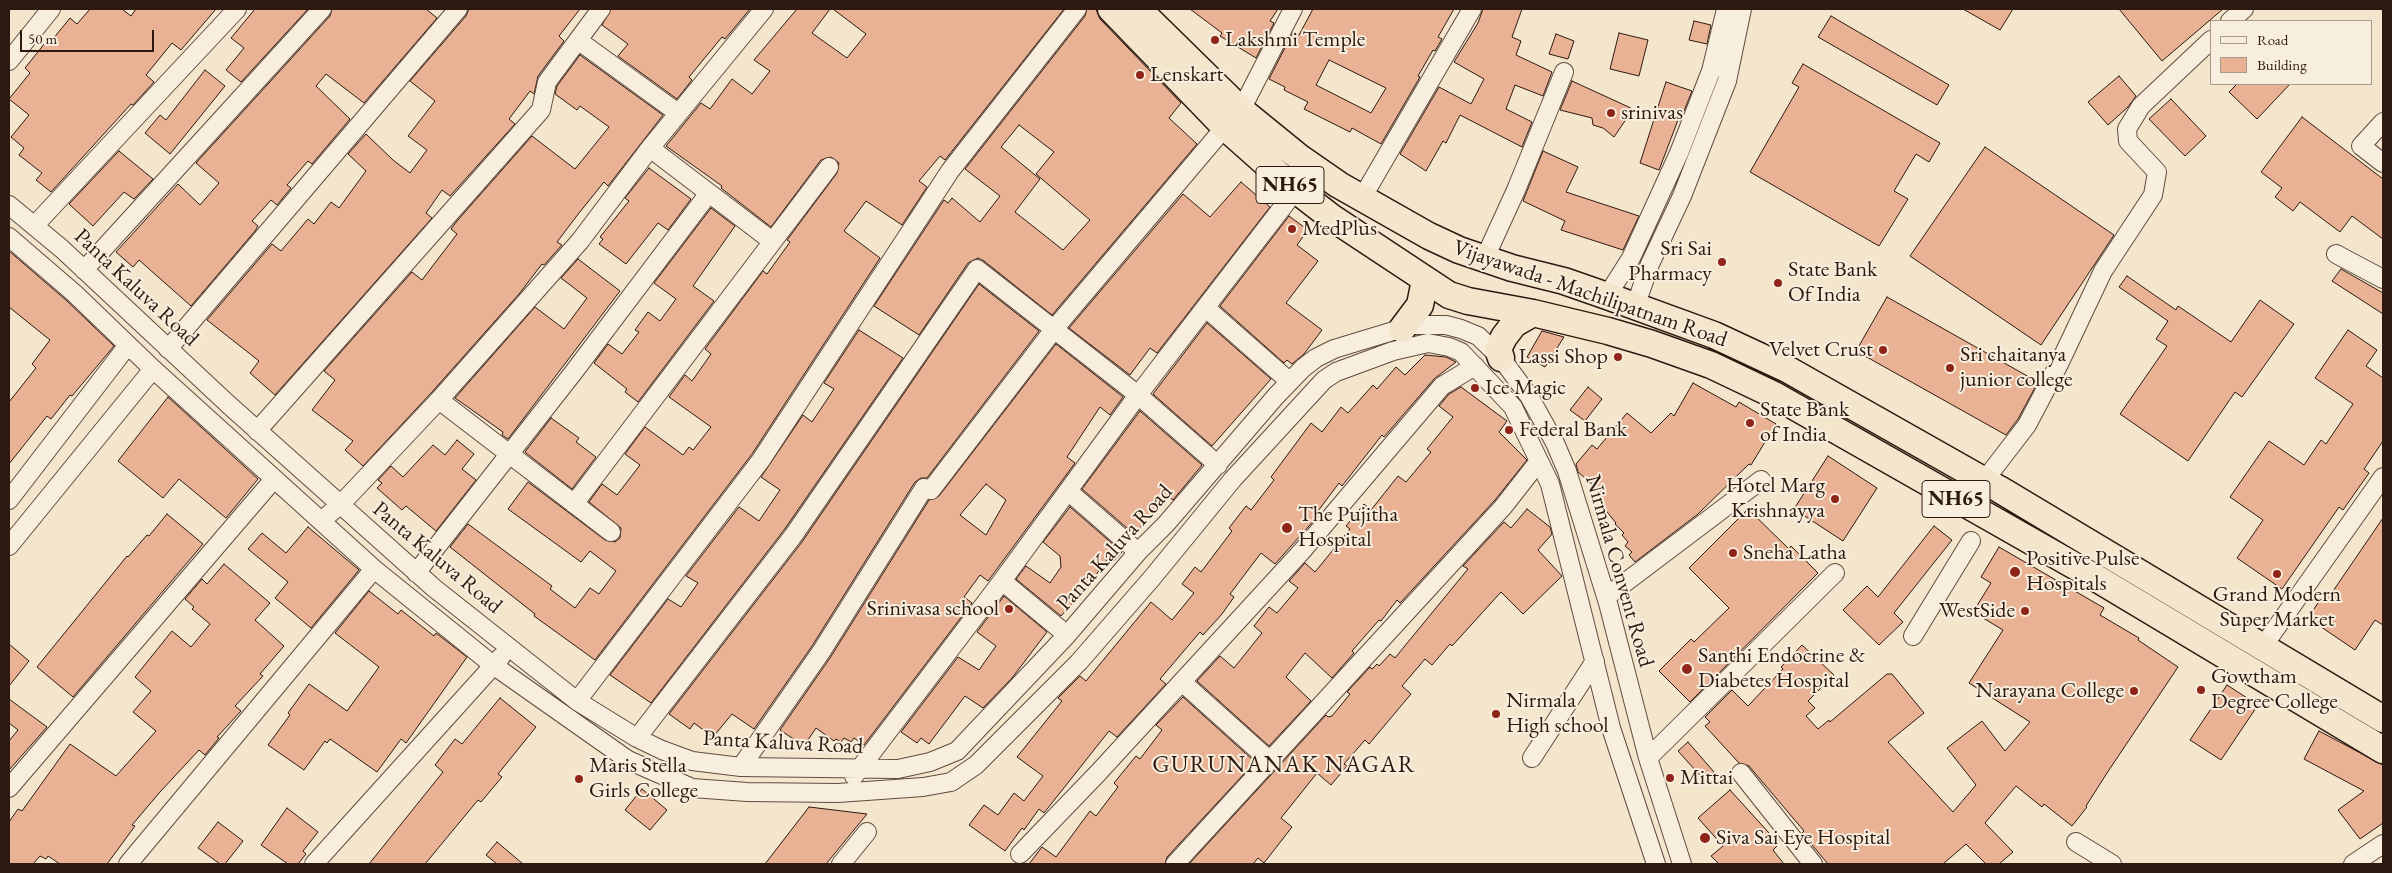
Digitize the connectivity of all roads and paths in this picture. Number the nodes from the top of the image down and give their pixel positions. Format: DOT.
graph roads {
  1 [pos="51,9"];
  2 [pos="237,9"];
  3 [pos="322,9"];
  4 [pos="458,9"];
  5 [pos="601,9"];
  6 [pos="764,9"];
  7 [pos="1076,9"];
  8 [pos="1111,9"];
  9 [pos="1293,9"];
  10 [pos="1472,9"];
  11 [pos="1726,9"];
  12 [pos="1742,9"];
  13 [pos="1150,14"];
  14 [pos="579,40"];
  15 [pos="2210,41"];
  16 [pos="9,60"];
  17 [pos="1564,72"];
  18 [pos="678,113"];
  19 [pos="1233,118"];
  20 [pos="2383,122"];
  21 [pos="650,148"];
  22 [pos="2383,163"];
  23 [pos="829,167"];
  24 [pos="1314,168"];
  25 [pos="1296,190"];
  26 [pos="710,194"];
  27 [pos="1362,198"];
  28 [pos="9,204"];
  29 [pos="34,226"];
  30 [pos="9,237"];
  31 [pos="772,241"];
  32 [pos="2336,254"];
  33 [pos="1484,260"];
  34 [pos="84,270"];
  35 [pos="2383,279"];
  36 [pos="1425,280"];
  37 [pos="1607,296"];
  38 [pos="1635,307"];
  39 [pos="1206,308"];
  40 [pos="1533,313"];
  41 [pos="1055,328"];
  42 [pos="1455,328"];
  43 [pos="1402,329"];
  44 [pos="128,345"];
  45 [pos="1450,347"];
  46 [pos="168,349"];
  47 [pos="1501,358"];
  48 [pos="1475,366"];
  49 [pos="153,369"];
  50 [pos="1289,380"];
  51 [pos="1138,395"];
  52 [pos="439,400"];
  53 [pos="1872,417"];
  54 [pos="257,431"];
  55 [pos="1856,441"];
  56 [pos="509,453"];
  57 [pos="1538,461"];
  58 [pos="1218,465"];
  59 [pos="2383,477"];
  60 [pos="274,479"];
  61 [pos="1761,480"];
  62 [pos="1984,481"];
  63 [pos="1068,491"];
  64 [pos="10,495"];
  65 [pos="341,504"];
  66 [pos="574,504"];
  67 [pos="321,521"];
  68 [pos="612,532"];
  69 [pos="1972,540"];
  70 [pos="9,546"];
  71 [pos="1138,552"];
  72 [pos="374,569"];
  73 [pos="416,572"];
  74 [pos="1835,573"];
  75 [pos="1002,581"];
  76 [pos="1606,597"];
  77 [pos="1067,635"];
  78 [pos="1913,636"];
  79 [pos="2264,646"];
  80 [pos="509,648"];
  81 [pos="1595,661"];
  82 [pos="493,665"];
  83 [pos="1182,682"];
  84 [pos="577,701"];
  85 [pos="2383,719"];
  86 [pos="637,738"];
  87 [pos="2383,750"];
  88 [pos="1532,758"];
  89 [pos="1648,758"];
  90 [pos="1269,760"];
  91 [pos="741,767"];
  92 [pos="858,769"];
  93 [pos="1741,773"];
  94 [pos="9,788"];
  95 [pos="843,793"];
  96 [pos="867,832"];
  97 [pos="2076,842"];
  98 [pos="2383,844"];
  99 [pos="1020,854"];
  100 [pos="128,864"];
  101 [pos="314,864"];
  102 [pos="841,864"];
  103 [pos="1175,864"];
  104 [pos="1656,864"];
  105 [pos="1682,864"];
  106 [pos="1813,864"];
  107 [pos="2112,864"];
  108 [pos="2353,864"];
  1 -- 16 [label="street"];
  2 -- 29 [label="street"];
  3 -- 34 [label="street"];
  4 -- 46 [label="street"];
  5 -- 14 [label="street"];
  6 -- 18 [label="street"];
  7 -- 84 [label="street"];
  8 -- 19 [label="highway, Vijayawada - Machilipatnam Road / NH65"];
  9 -- 19 [label="street"];
  10 -- 27 [label="street"];
  11 -- 37 [label="street"];
  12 -- 38 [label="street"];
  13 -- 19 [label="highway, Vijayawada - Machilipatnam Road / NH65"];
  14 -- 18 [label="street"];
  14 -- 54 [label="street"];
  15 -- 62 [label="street"];
  17 -- 33 [label="street"];
  18 -- 21 [label="street"];
  19 -- 24 [label="highway, Vijayawada - Machilipatnam Road / NH65"];
  19 -- 25 [label="highway, Vijayawada - Machilipatnam Road / NH65"];
  19 -- 41 [label="street"];
  20 -- 22 [label="street"];
  21 -- 26 [label="street"];
  21 -- 52 [label="street"];
  23 -- 31 [label="street"];
  24 -- 25 [label="street"];
  24 -- 27 [label="highway, Vijayawada - Machilipatnam Road / NH65"];
  25 -- 36 [label="highway, Vijayawada - Machilipatnam Road / NH65"];
  25 -- 39 [label="street"];
  26 -- 31 [label="street"];
  26 -- 56 [label="street"];
  27 -- 33 [label="highway, Vijayawada - Machilipatnam Road / NH65"];
  28 -- 29 [label="street, Panta Kaluva Road"];
  29 -- 34 [label="street, Panta Kaluva Road"];
  30 -- 44 [label="street, Panta Kaluva Road"];
  31 -- 66 [label="street"];
  32 -- 35 [label="street"];
  33 -- 37 [label="highway, Vijayawada - Machilipatnam Road / NH65"];
  34 -- 46 [label="street, Panta Kaluva Road"];
  36 -- 40 [label="highway, Vijayawada - Machilipatnam Road / NH65"];
  36 -- 43 [label="highway"];
  37 -- 38 [label="highway, Vijayawada - Machilipatnam Road / NH65"];
  38 -- 53 [label="highway, Vijayawada - Machilipatnam Road / NH65"];
  39 -- 50 [label="street"];
  39 -- 51 [label="street"];
  40 -- 47 [label="highway"];
  40 -- 55 [label="highway, Vijayawada - Machilipatnam Road / NH65"];
  41 -- 51 [label="street"];
  41 -- 86 [label="street"];
  41 -- 91 [label="street"];
  42 -- 43 [label="street, Panta Kaluva Road"];
  42 -- 47 [label="street, Nirmala Convent Road"];
  43 -- 50 [label="street, Panta Kaluva Road"];
  44 -- 49 [label="street, Panta Kaluva Road"];
  44 -- 64 [label="street"];
  45 -- 48 [label="street, Nirmala Convent Road"];
  45 -- 95 [label="street, Panta Kaluva Road"];
  46 -- 54 [label="street, Panta Kaluva Road"];
  47 -- 76 [label="street, Nirmala Convent Road"];
  48 -- 57 [label="street, Nirmala Convent Road"];
  48 -- 83 [label="street"];
  49 -- 60 [label="street, Panta Kaluva Road"];
  49 -- 70 [label="street"];
  50 -- 58 [label="street, Panta Kaluva Road"];
  51 -- 58 [label="street"];
  51 -- 63 [label="street"];
  52 -- 56 [label="street"];
  52 -- 65 [label="street"];
  53 -- 55 [label="highway"];
  53 -- 62 [label="highway, Vijayawada - Machilipatnam Road / NH65"];
  54 -- 65 [label="street, Panta Kaluva Road"];
  55 -- 87 [label="highway, Vijayawada - Machilipatnam Road / NH65"];
  56 -- 66 [label="street"];
  56 -- 73 [label="street"];
  57 -- 81 [label="street, Nirmala Convent Road"];
  57 -- 90 [label="street"];
  58 -- 71 [label="street, Panta Kaluva Road"];
  59 -- 79 [label="street"];
  60 -- 67 [label="street, Panta Kaluva Road"];
  60 -- 94 [label="street"];
  61 -- 76 [label="street"];
  62 -- 79 [label="highway, Vijayawada - Machilipatnam Road / NH65"];
  63 -- 71 [label="street"];
  63 -- 75 [label="street"];
  65 -- 67 [label="street"];
  65 -- 73 [label="street, Panta Kaluva Road"];
  66 -- 68 [label="street"];
  67 -- 72 [label="street, Panta Kaluva Road"];
  69 -- 78 [label="street"];
  71 -- 77 [label="street, Panta Kaluva Road"];
  72 -- 82 [label="street, Panta Kaluva Road"];
  72 -- 100 [label="street"];
  73 -- 80 [label="street, Panta Kaluva Road"];
  74 -- 89 [label="street"];
  75 -- 77 [label="street"];
  75 -- 92 [label="street"];
  76 -- 89 [label="street, Nirmala Convent Road"];
  77 -- 92 [label="street, Panta Kaluva Road"];
  79 -- 85 [label="highway, Vijayawada - Machilipatnam Road / NH65"];
  80 -- 82 [label="street"];
  80 -- 84 [label="street, Panta Kaluva Road"];
  81 -- 88 [label="street"];
  81 -- 104 [label="street, Nirmala Convent Road"];
  82 -- 95 [label="street, Panta Kaluva Road"];
  82 -- 101 [label="street"];
  83 -- 90 [label="street"];
  83 -- 99 [label="street"];
  84 -- 86 [label="street, Panta Kaluva Road"];
  86 -- 91 [label="street, Panta Kaluva Road"];
  89 -- 105 [label="street, Nirmala Convent Road"];
  90 -- 103 [label="street"];
  91 -- 92 [label="street, Panta Kaluva Road"];
  92 -- 95 [label="street"];
  93 -- 106 [label="street"];
  96 -- 102 [label="street"];
  97 -- 107 [label="street"];
  98 -- 108 [label="street"];
}
